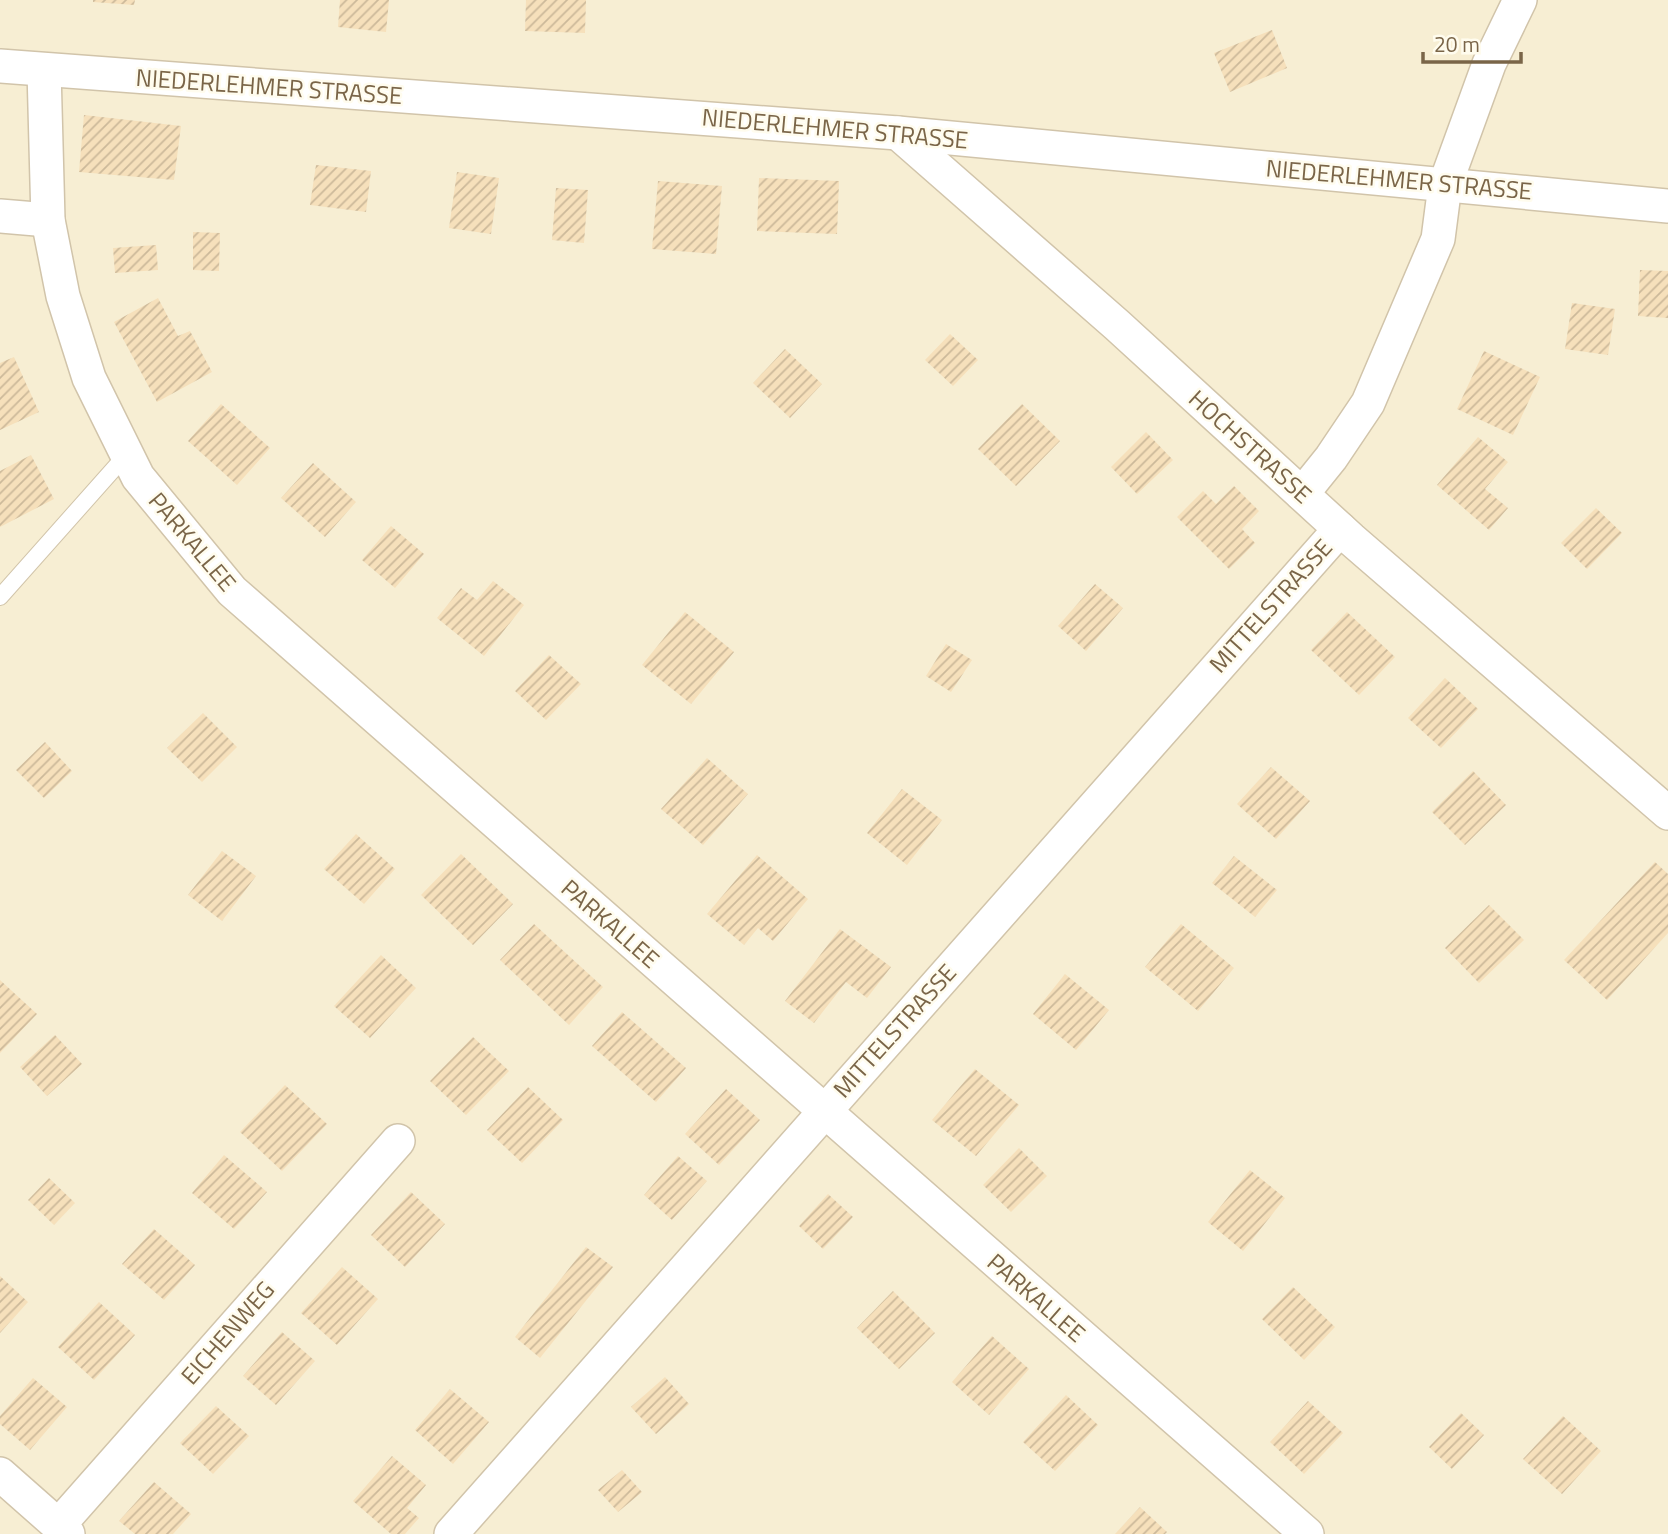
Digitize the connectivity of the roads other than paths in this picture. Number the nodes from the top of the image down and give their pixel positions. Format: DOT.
graph roads {
  1 [pos="1520,0"];
  2 [pos="0,66"];
  3 [pos="44,71"];
  4 [pos="898,132"];
  5 [pos="1445,185"];
  6 [pos="1668,206"];
  7 [pos="0,216"];
  8 [pos="48,220"];
  9 [pos="127,454"];
  10 [pos="1302,494"];
  11 [pos="1340,528"];
  12 [pos="0,597"];
  13 [pos="1668,813"];
  14 [pos="823,1112"];
  15 [pos="398,1141"];
  16 [pos="0,1474"];
  17 [pos="63,1530"];
  18 [pos="451,1534"];
  19 [pos="1307,1534"];
  1 -- 5 [label="street"];
  2 -- 3 [label="street, NIEDERLEHMER STRASSE"];
  3 -- 4 [label="street, NIEDERLEHMER STRASSE"];
  3 -- 8 [label="street, PARKALLEE"];
  4 -- 5 [label="street, NIEDERLEHMER STRASSE"];
  4 -- 10 [label="street, HOCHSTRASSE"];
  5 -- 6 [label="street, NIEDERLEHMER STRASSE"];
  5 -- 10 [label="street"];
  7 -- 8 [label="street"];
  8 -- 9 [label="street, PARKALLEE"];
  9 -- 12 [label="lane"];
  9 -- 14 [label="street, PARKALLEE"];
  10 -- 11 [label="street, HOCHSTRASSE"];
  11 -- 13 [label="street, HOCHSTRASSE"];
  11 -- 14 [label="street, MITTELSTRASSE"];
  14 -- 18 [label="street, MITTELSTRASSE"];
  14 -- 19 [label="street, PARKALLEE"];
  15 -- 17 [label="street, EICHENWEG"];
  16 -- 17 [label="street"];
}
